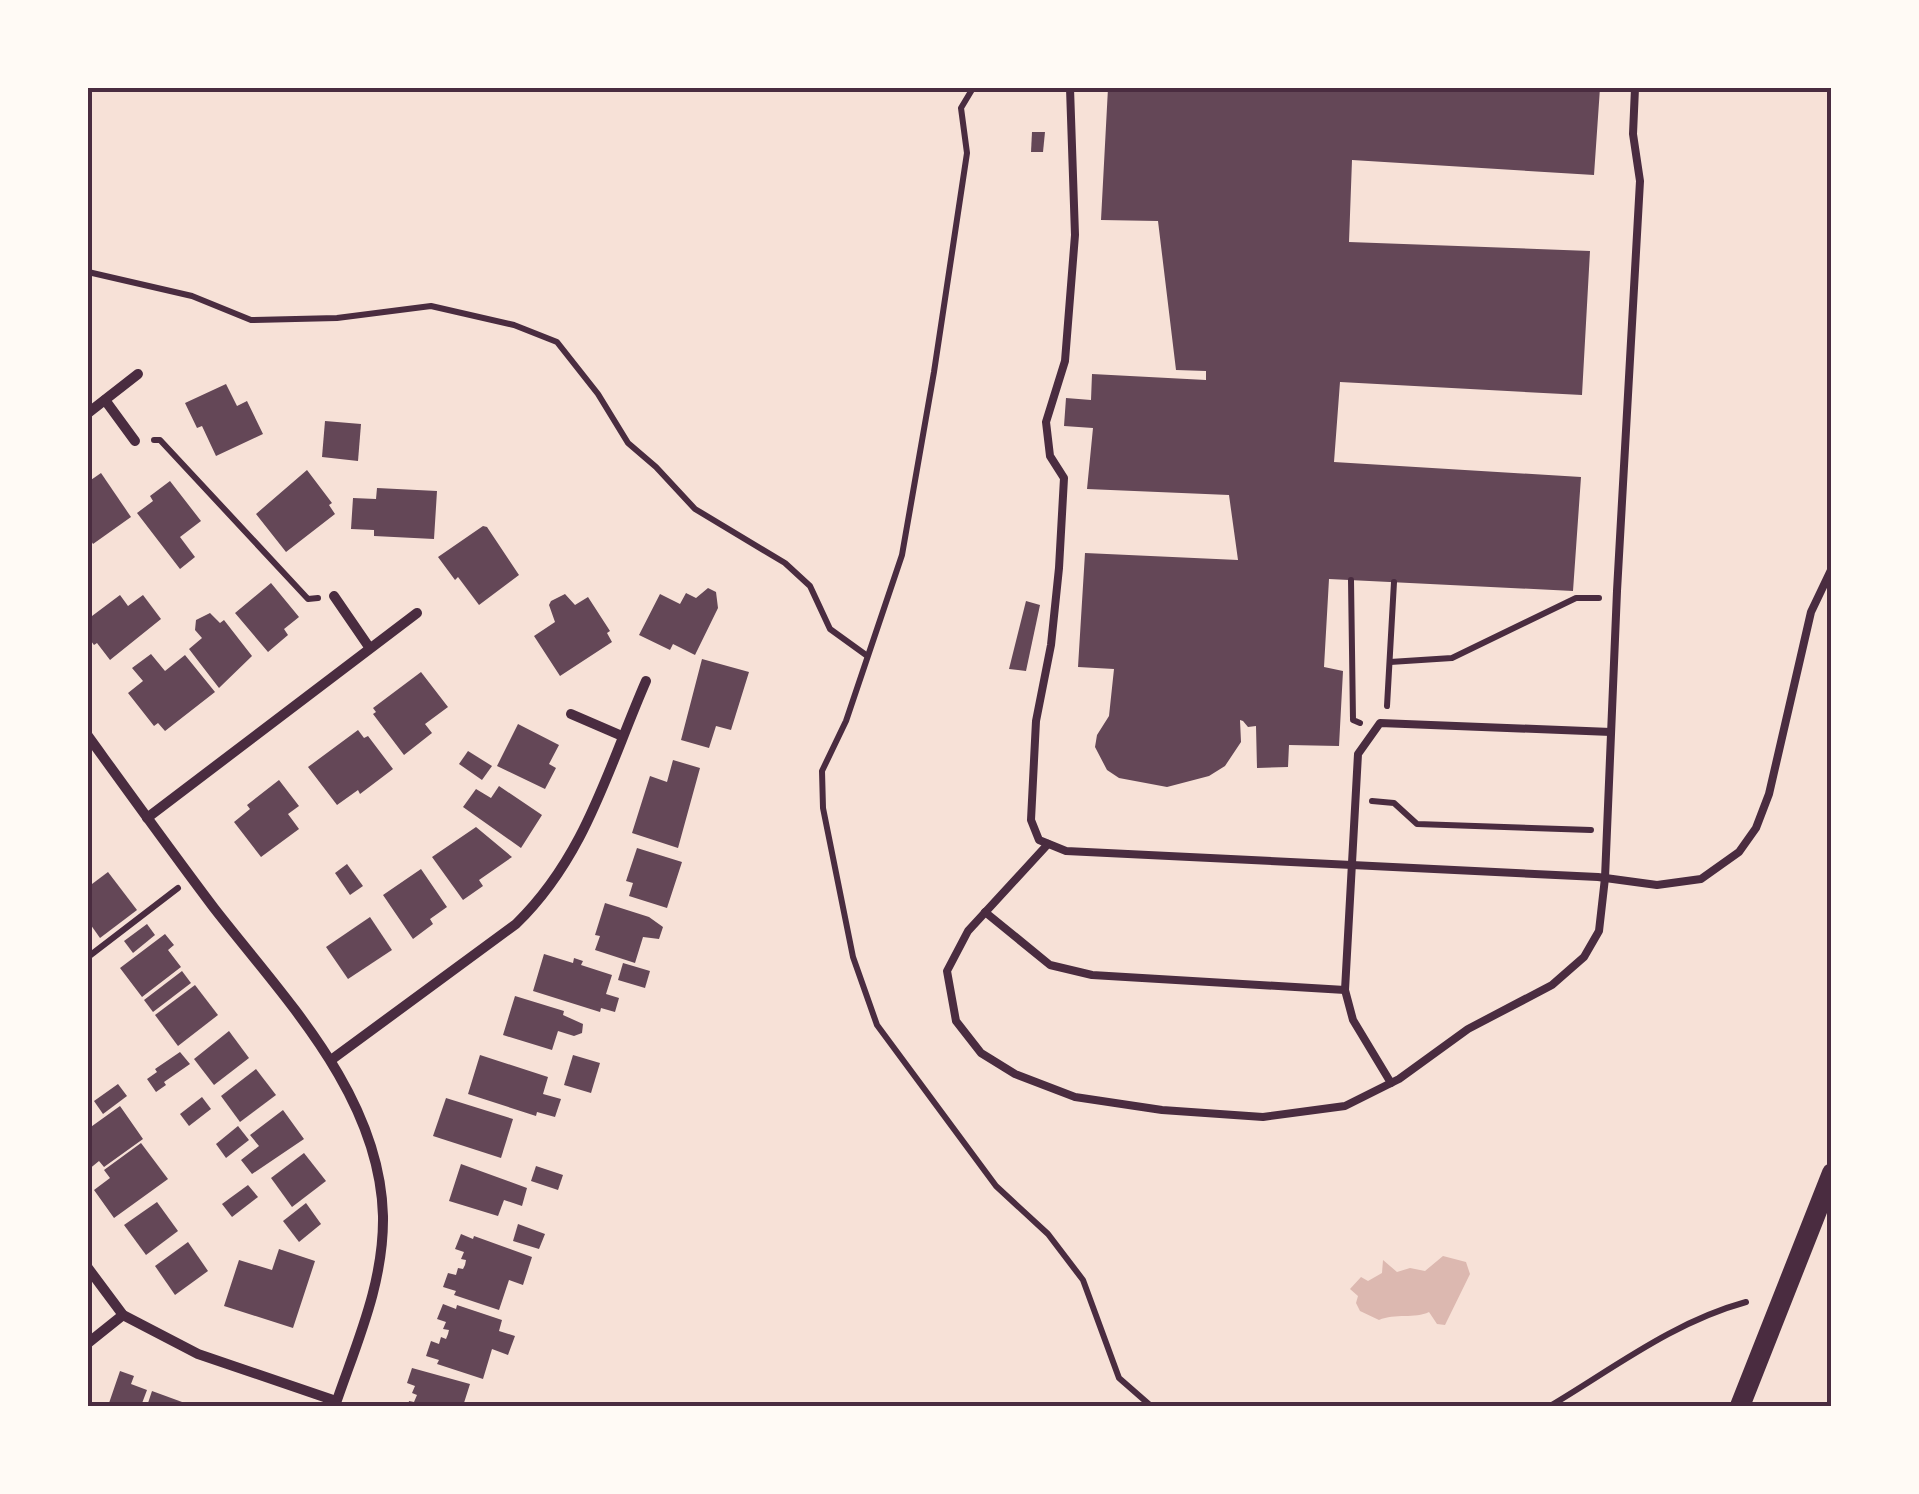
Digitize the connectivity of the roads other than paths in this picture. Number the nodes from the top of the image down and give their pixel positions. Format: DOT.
graph roads {
  1 [pos="1070,88"];
  2 [pos="1635,88"];
  3 [pos="138,374"];
  4 [pos="105,400"];
  5 [pos="88,413"];
  6 [pos="135,441"];
  7 [pos="1832,568"];
  8 [pos="334,596"];
  9 [pos="417,613"];
  10 [pos="369,646"];
  11 [pos="646,680"];
  12 [pos="571,714"];
  13 [pos="1611,732"];
  14 [pos="88,736"];
  15 [pos="622,736"];
  16 [pos="147,818"];
  17 [pos="1048,844"];
  18 [pos="1353,865"];
  19 [pos="1606,878"];
  20 [pos="985,912"];
  21 [pos="1345,990"];
  22 [pos="331,1060"];
  23 [pos="1391,1083"];
  24 [pos="1832,1173"];
  25 [pos="88,1268"];
  26 [pos="123,1316"];
  27 [pos="88,1343"];
  28 [pos="336,1404"];
  29 [pos="1740,1406"];
  1 -- 17 [label="lane"];
  2 -- 13 [label="lane"];
  3 -- 4 [label="street"];
  4 -- 5 [label="street"];
  4 -- 6 [label="street"];
  7 -- 19 [label="lane"];
  8 -- 10 [label="street"];
  9 -- 10 [label="street"];
  10 -- 16 [label="street"];
  11 -- 15 [label="street"];
  12 -- 15 [label="street"];
  13 -- 18 [label="lane"];
  13 -- 19 [label="lane"];
  14 -- 16 [label="street"];
  15 -- 22 [label="street"];
  16 -- 22 [label="street"];
  17 -- 18 [label="lane"];
  17 -- 20 [label="lane"];
  18 -- 19 [label="lane"];
  18 -- 21 [label="lane"];
  19 -- 23 [label="lane"];
  20 -- 21 [label="lane"];
  20 -- 23 [label="lane"];
  21 -- 23 [label="lane"];
  22 -- 28 [label="street"];
  24 -- 29 [label="main road"];
  25 -- 26 [label="street"];
  26 -- 27 [label="street"];
  26 -- 28 [label="street"];
}
